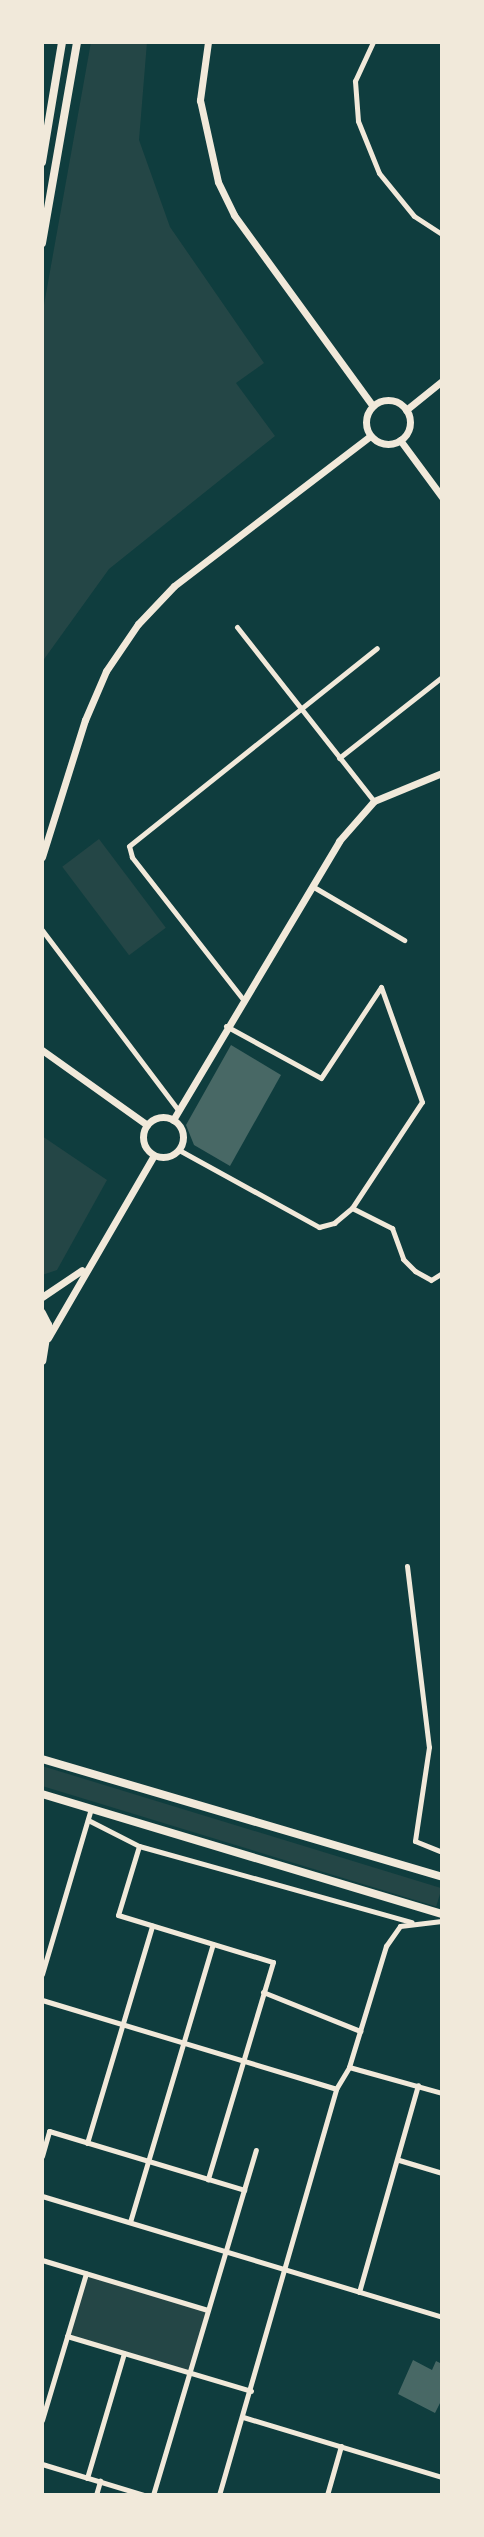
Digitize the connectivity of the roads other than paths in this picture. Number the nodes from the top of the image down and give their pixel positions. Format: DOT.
graph roads {
  1 [pos="62,42"];
  2 [pos="77,42"];
  3 [pos="208,42"];
  4 [pos="373,42"];
  5 [pos="42,162"];
  6 [pos="442,234"];
  7 [pos="42,243"];
  8 [pos="442,381"];
  9 [pos="373,406"];
  10 [pos="406,410"];
  11 [pos="370,436"];
  12 [pos="400,440"];
  13 [pos="442,496"];
  14 [pos="237,627"];
  15 [pos="377,648"];
  16 [pos="442,677"];
  17 [pos="299,707"];
  18 [pos="339,758"];
  19 [pos="442,773"];
  20 [pos="374,801"];
  21 [pos="42,857"];
  22 [pos="312,886"];
  23 [pos="42,930"];
  24 [pos="404,940"];
  25 [pos="242,998"];
  26 [pos="226,1026"];
  27 [pos="42,1050"];
  28 [pos="178,1110"];
  29 [pos="174,1120"];
  30 [pos="147,1125"];
  31 [pos="179,1150"];
  32 [pos="154,1155"];
  33 [pos="352,1208"];
  34 [pos="84,1268"];
  35 [pos="442,1273"];
  36 [pos="42,1297"];
  37 [pos="42,1313"];
  38 [pos="48,1338"];
  39 [pos="42,1349"];
  40 [pos="42,1361"];
  41 [pos="407,1566"];
  42 [pos="42,1759"];
  43 [pos="42,1794"];
  44 [pos="91,1809"];
  45 [pos="88,1820"];
  46 [pos="139,1846"];
  47 [pos="442,1852"];
  48 [pos="442,1877"];
  49 [pos="442,1914"];
  50 [pos="442,1921"];
  51 [pos="415,1923"];
  52 [pos="152,1926"];
  53 [pos="213,1944"];
  54 [pos="42,1974"];
  55 [pos="263,1992"];
  56 [pos="42,2000"];
  57 [pos="122,2024"];
  58 [pos="360,2031"];
  59 [pos="183,2043"];
  60 [pos="243,2061"];
  61 [pos="349,2067"];
  62 [pos="418,2085"];
  63 [pos="336,2089"];
  64 [pos="442,2093"];
  65 [pos="87,2143"];
  66 [pos="256,2150"];
  67 [pos="42,2156"];
  68 [pos="399,2160"];
  69 [pos="148,2161"];
  70 [pos="442,2173"];
  71 [pos="208,2179"];
  72 [pos="244,2190"];
  73 [pos="42,2196"];
  74 [pos="129,2222"];
  75 [pos="226,2251"];
  76 [pos="42,2260"];
  77 [pos="288,2270"];
  78 [pos="86,2273"];
  79 [pos="360,2292"];
  80 [pos="208,2310"];
  81 [pos="442,2317"];
  82 [pos="67,2336"];
  83 [pos="124,2353"];
  84 [pos="189,2373"];
  85 [pos="250,2391"];
  86 [pos="243,2417"];
  87 [pos="42,2420"];
  88 [pos="341,2446"];
  89 [pos="42,2464"];
  90 [pos="442,2477"];
  91 [pos="87,2478"];
  92 [pos="100,2481"];
  93 [pos="96,2495"];
  94 [pos="144,2495"];
  95 [pos="153,2495"];
  96 [pos="219,2495"];
  97 [pos="327,2495"];
  1 -- 5 [label="main road"];
  2 -- 7 [label="main road"];
  3 -- 9 [label="street"];
  4 -- 6 [label="street"];
  8 -- 10 [label="street"];
  9 -- 10 [label="street"];
  9 -- 11 [label="street"];
  10 -- 12 [label="street"];
  11 -- 12 [label="street"];
  11 -- 21 [label="street"];
  12 -- 13 [label="street"];
  14 -- 17 [label="street"];
  15 -- 17 [label="street"];
  16 -- 18 [label="street"];
  17 -- 18 [label="street"];
  17 -- 25 [label="street"];
  18 -- 20 [label="street"];
  19 -- 20 [label="street"];
  20 -- 22 [label="street"];
  22 -- 24 [label="street"];
  22 -- 25 [label="street"];
  23 -- 28 [label="street"];
  25 -- 26 [label="street"];
  26 -- 28 [label="street"];
  26 -- 33 [label="street"];
  27 -- 30 [label="street"];
  28 -- 29 [label="street"];
  29 -- 30 [label="street"];
  29 -- 31 [label="street"];
  30 -- 32 [label="street"];
  31 -- 32 [label="street"];
  31 -- 33 [label="street"];
  32 -- 34 [label="street"];
  33 -- 35 [label="street"];
  34 -- 36 [label="street"];
  34 -- 38 [label="street"];
  37 -- 38 [label="main road"];
  38 -- 39 [label="main road"];
  38 -- 40 [label="main road"];
  41 -- 47 [label="street"];
  42 -- 48 [label="main road"];
  43 -- 44 [label="main road"];
  44 -- 45 [label="street"];
  44 -- 49 [label="main road"];
  45 -- 46 [label="street"];
  45 -- 54 [label="street"];
  46 -- 51 [label="street"];
  46 -- 52 [label="street"];
  50 -- 51 [label="street"];
  51 -- 58 [label="street"];
  52 -- 53 [label="street"];
  52 -- 57 [label="street"];
  53 -- 55 [label="street"];
  53 -- 59 [label="street"];
  55 -- 58 [label="street"];
  55 -- 60 [label="street"];
  56 -- 57 [label="street"];
  57 -- 59 [label="street"];
  57 -- 65 [label="street"];
  58 -- 61 [label="street"];
  59 -- 60 [label="street"];
  59 -- 69 [label="street"];
  60 -- 63 [label="street"];
  60 -- 71 [label="street"];
  61 -- 62 [label="street"];
  61 -- 63 [label="street"];
  62 -- 64 [label="street"];
  62 -- 68 [label="street"];
  63 -- 77 [label="street"];
  65 -- 67 [label="street"];
  65 -- 69 [label="street"];
  66 -- 72 [label="street"];
  68 -- 70 [label="street"];
  68 -- 79 [label="street"];
  69 -- 71 [label="street"];
  69 -- 74 [label="street"];
  71 -- 72 [label="street"];
  72 -- 75 [label="street"];
  73 -- 74 [label="street"];
  74 -- 75 [label="street"];
  75 -- 77 [label="street"];
  75 -- 80 [label="street"];
  76 -- 78 [label="street"];
  77 -- 79 [label="street"];
  77 -- 85 [label="street"];
  78 -- 80 [label="street"];
  78 -- 82 [label="street"];
  79 -- 81 [label="street"];
  80 -- 84 [label="street"];
  82 -- 83 [label="street"];
  82 -- 87 [label="street"];
  83 -- 84 [label="street"];
  83 -- 91 [label="street"];
  84 -- 85 [label="street"];
  84 -- 95 [label="street"];
  85 -- 86 [label="street"];
  86 -- 88 [label="street"];
  86 -- 96 [label="street"];
  88 -- 90 [label="street"];
  88 -- 97 [label="street"];
  89 -- 91 [label="street"];
  91 -- 92 [label="street"];
  92 -- 93 [label="street"];
  92 -- 94 [label="street"];
}
